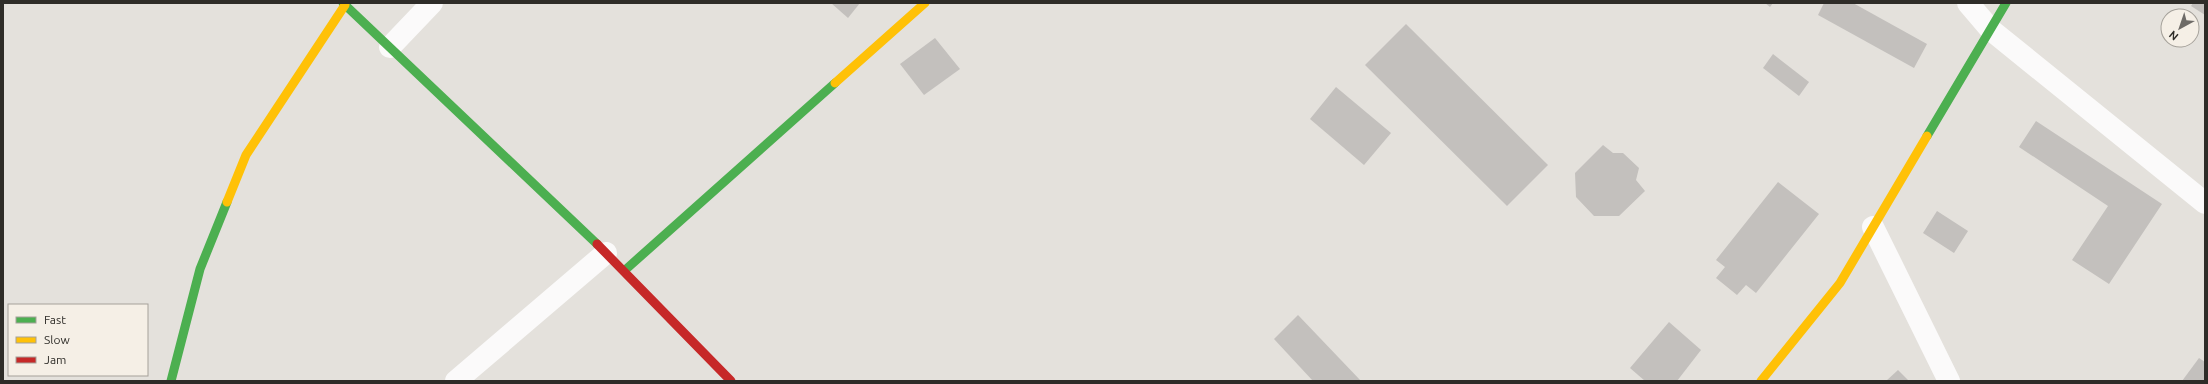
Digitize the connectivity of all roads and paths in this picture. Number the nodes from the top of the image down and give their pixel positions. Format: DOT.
graph roads {
  1 [pos="432,3"];
  2 [pos="925,3"];
  3 [pos="1968,3"];
  4 [pos="2006,3"];
  5 [pos="344,4"];
  6 [pos="1991,30"];
  7 [pos="390,47"];
  8 [pos="2205,203"];
  9 [pos="1873,227"];
  10 [pos="606,253"];
  11 [pos="624,271"];
  12 [pos="171,381"];
  13 [pos="456,381"];
  14 [pos="730,381"];
  15 [pos="1762,381"];
  16 [pos="1949,381"];
  1 -- 7 [label="street"];
  2 -- 11 [label="street"];
  3 -- 6 [label="street"];
  4 -- 6 [label="street"];
  5 -- 7 [label="street"];
  5 -- 12 [label="street"];
  6 -- 8 [label="street"];
  6 -- 9 [label="street"];
  7 -- 10 [label="street"];
  9 -- 15 [label="street"];
  9 -- 16 [label="street"];
  10 -- 11 [label="street"];
  10 -- 13 [label="street"];
  11 -- 14 [label="street"];
}
